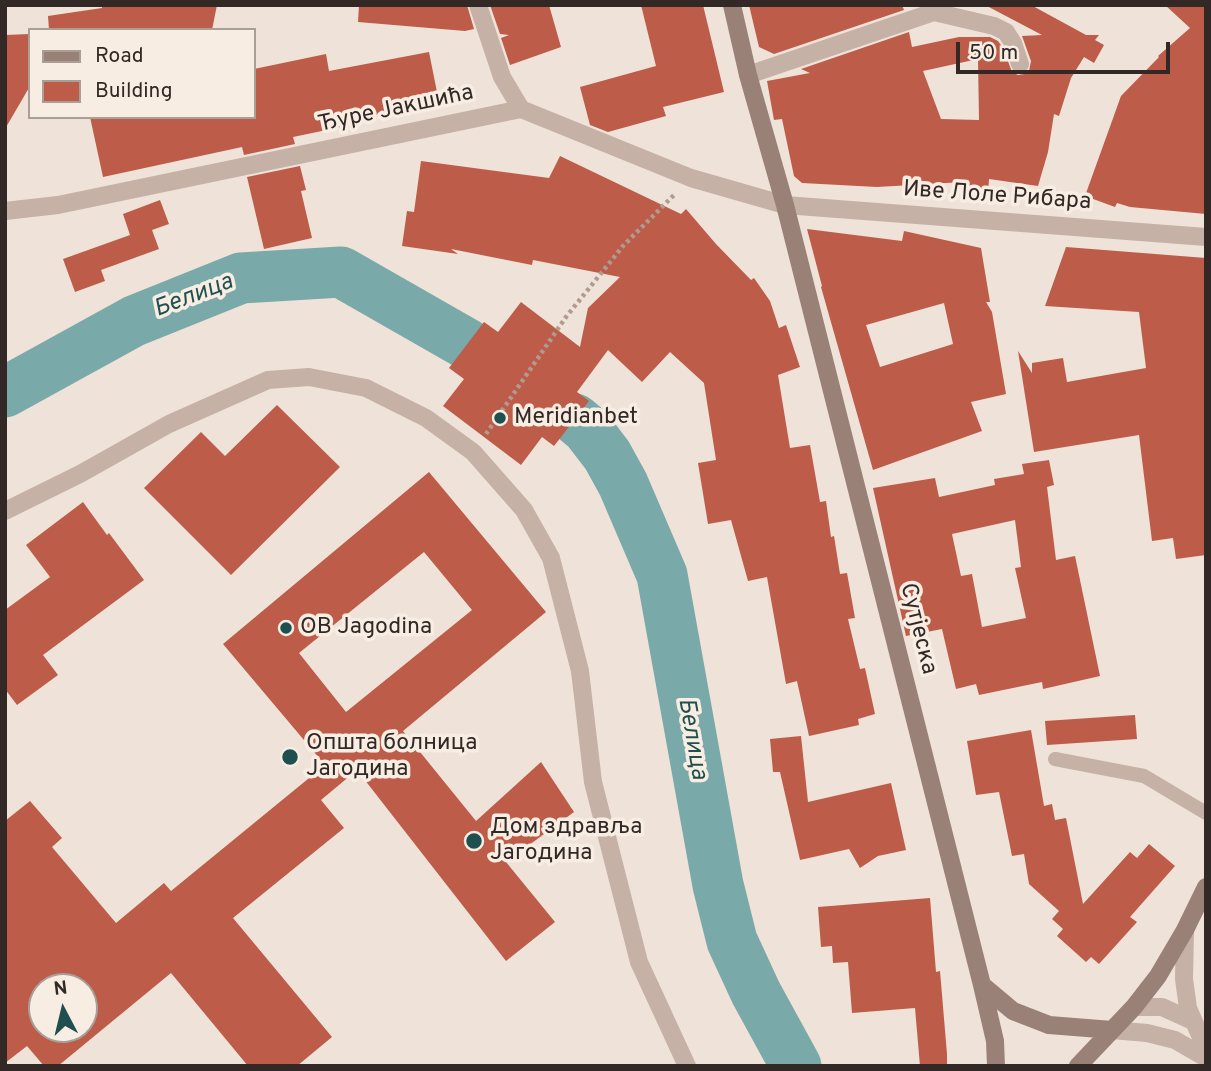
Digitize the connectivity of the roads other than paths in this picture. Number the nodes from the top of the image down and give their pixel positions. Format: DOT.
graph roads {
  1 [pos="478,5"];
  2 [pos="732,5"];
  3 [pos="931,8"];
  4 [pos="1020,64"];
  5 [pos="748,75"];
  6 [pos="521,108"];
  7 [pos="785,205"];
  8 [pos="5,211"];
  9 [pos="1206,237"];
  10 [pos="5,512"];
  11 [pos="1055,759"];
  12 [pos="1206,813"];
  13 [pos="1206,887"];
  14 [pos="1185,930"];
  15 [pos="982,985"];
  16 [pos="1134,1007"];
  17 [pos="1193,1021"];
  18 [pos="1112,1030"];
  19 [pos="1206,1049"];
  20 [pos="1206,1058"];
  21 [pos="687,1066"];
  22 [pos="996,1066"];
  23 [pos="1078,1066"];
  1 -- 6 [label="street"];
  2 -- 5 [label="main road, Сутјеска"];
  3 -- 4 [label="street"];
  3 -- 5 [label="street"];
  5 -- 7 [label="main road, Сутјеска"];
  6 -- 7 [label="street"];
  6 -- 8 [label="street, Ђуре Јакшића"];
  7 -- 9 [label="street, Иве Лоле Рибара"];
  7 -- 15 [label="main road, Сутјеска"];
  10 -- 21 [label="street"];
  11 -- 12 [label="lane"];
  13 -- 14 [label="main road"];
  14 -- 16 [label="main road"];
  14 -- 17 [label="street"];
  15 -- 18 [label="main road"];
  15 -- 22 [label="main road, Сутјеска"];
  16 -- 17 [label="street"];
  16 -- 18 [label="main road"];
  17 -- 19 [label="street"];
  18 -- 20 [label="street"];
  18 -- 23 [label="main road"];
}
